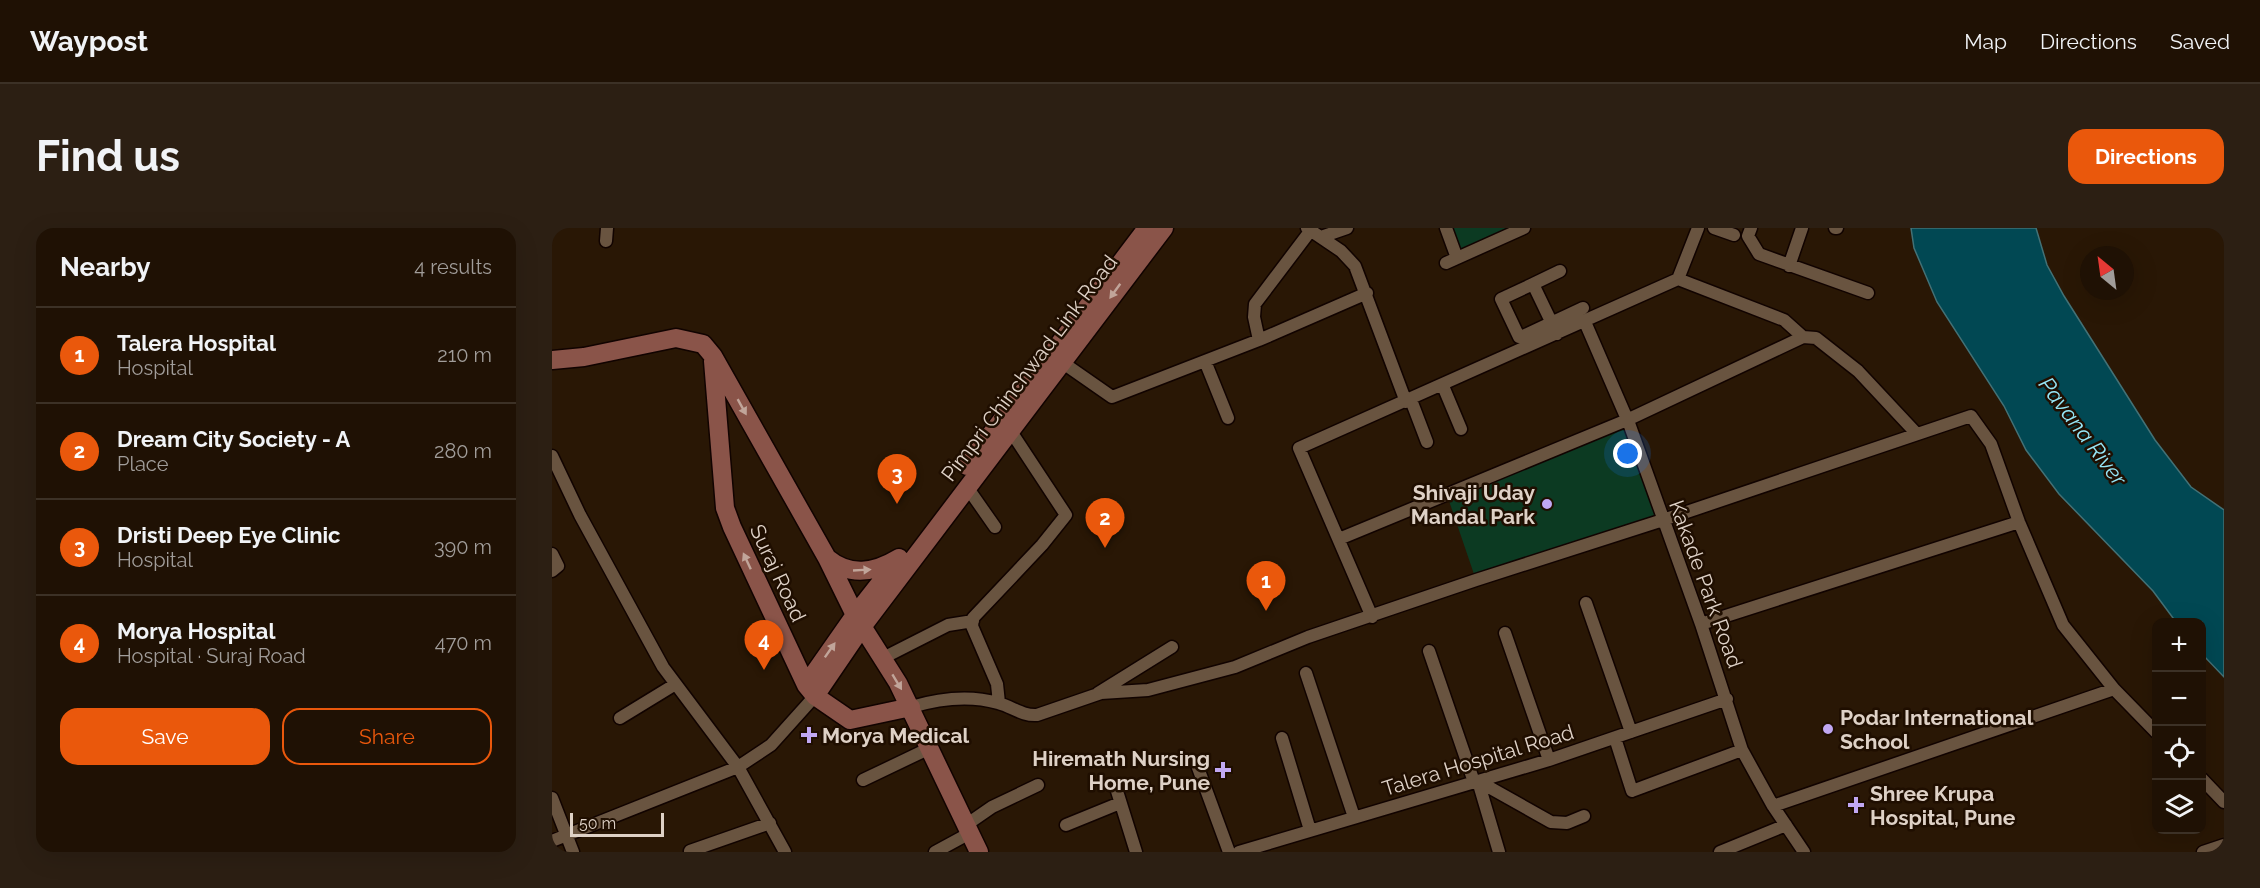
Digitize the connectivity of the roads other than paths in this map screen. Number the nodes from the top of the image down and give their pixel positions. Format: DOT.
graph roads {
  1 [pos="1347,228"];
  2 [pos="1446,228"];
  3 [pos="1524,228"];
  4 [pos="1698,228"];
  5 [pos="1714,228"];
  6 [pos="1751,228"];
  7 [pos="1802,228"];
  8 [pos="1154,230"];
  9 [pos="1313,232"];
  10 [pos="1734,235"];
  11 [pos="1789,266"];
  12 [pos="1560,271"];
  13 [pos="1678,279"];
  14 [pos="1533,284"];
  15 [pos="1367,293"];
  16 [pos="1868,293"];
  17 [pos="1583,308"];
  18 [pos="1552,322"];
  19 [pos="1585,322"];
  20 [pos="1557,334"];
  21 [pos="1803,337"];
  22 [pos="1259,340"];
  23 [pos="713,356"];
  24 [pos="1057,358"];
  25 [pos="552,360"];
  26 [pos="1205,361"];
  27 [pos="1443,386"];
  28 [pos="1408,401"];
  29 [pos="1228,418"];
  30 [pos="1627,420"];
  31 [pos="1461,429"];
  32 [pos="1010,430"];
  33 [pos="1916,433"];
  34 [pos="1427,442"];
  35 [pos="552,456"];
  36 [pos="967,488"];
  37 [pos="1662,520"];
  38 [pos="2019,522"];
  39 [pos="995,527"];
  40 [pos="1339,539"];
  41 [pos="552,554"];
  42 [pos="827,558"];
  43 [pos="904,562"];
  44 [pos="552,571"];
  45 [pos="1586,603"];
  46 [pos="1372,617"];
  47 [pos="858,621"];
  48 [pos="972,621"];
  49 [pos="1701,624"];
  50 [pos="1505,633"];
  51 [pos="1172,647"];
  52 [pos="1429,651"];
  53 [pos="882,658"];
  54 [pos="1306,673"];
  55 [pos="674,685"];
  56 [pos="2114,688"];
  57 [pos="811,691"];
  58 [pos="1094,695"];
  59 [pos="1727,699"];
  60 [pos="999,703"];
  61 [pos="911,707"];
  62 [pos="620,718"];
  63 [pos="2152,727"];
  64 [pos="1631,732"];
  65 [pos="1282,738"];
  66 [pos="1615,738"];
  67 [pos="930,748"];
  68 [pos="1742,750"];
  69 [pos="1549,760"];
  70 [pos="1197,765"];
  71 [pos="738,767"];
  72 [pos="862,780"];
  73 [pos="2203,780"];
  74 [pos="1476,782"];
  75 [pos="1038,785"];
  76 [pos="552,798"];
  77 [pos="2224,802"];
  78 [pos="1773,806"];
  79 [pos="1584,816"];
  80 [pos="1354,817"];
  81 [pos="770,823"];
  82 [pos="1065,825"];
  83 [pos="1786,825"];
  84 [pos="968,829"];
  85 [pos="1311,830"];
  86 [pos="567,834"];
  87 [pos="552,841"];
  88 [pos="2224,844"];
  89 [pos="690,851"];
  90 [pos="573,852"];
  91 [pos="785,852"];
  92 [pos="935,852"];
  93 [pos="979,852"];
  94 [pos="1136,852"];
  95 [pos="1229,852"];
  96 [pos="1239,852"];
  97 [pos="1499,852"];
  98 [pos="1719,852"];
  99 [pos="1804,852"];
  100 [pos="2203,852"];
  1 -- 9 [label="street"];
  2 -- 3 [label="street"];
  4 -- 13 [label="street"];
  5 -- 10 [label="street"];
  6 -- 11 [label="street"];
  7 -- 11 [label="street"];
  8 -- 24 [label="main road, Pimpri Chinchwad Link Road"];
  9 -- 15 [label="street"];
  9 -- 22 [label="street"];
  11 -- 16 [label="street"];
  12 -- 14 [label="street"];
  13 -- 19 [label="street"];
  13 -- 21 [label="street"];
  14 -- 18 [label="street"];
  14 -- 18 [label="street"];
  15 -- 22 [label="street"];
  15 -- 28 [label="street"];
  17 -- 18 [label="street"];
  18 -- 20 [label="street"];
  19 -- 20 [label="street"];
  19 -- 30 [label="street, Kakade Park Road"];
  20 -- 27 [label="street"];
  21 -- 30 [label="street"];
  21 -- 33 [label="street"];
  22 -- 26 [label="street"];
  23 -- 25 [label="main road"];
  23 -- 42 [label="main road, one-way"];
  57 -- 23 [label="main road, Suraj Road, one-way"];
  24 -- 26 [label="street"];
  24 -- 32 [label="main road, Pimpri Chinchwad Link Road"];
  24 -- 43 [label="main road, Pimpri Chinchwad Link Road"];
  26 -- 29 [label="street"];
  27 -- 28 [label="street"];
  27 -- 31 [label="street"];
  28 -- 34 [label="street"];
  28 -- 40 [label="street"];
  30 -- 37 [label="street, Kakade Park Road"];
  30 -- 40 [label="street"];
  32 -- 36 [label="main road, Pimpri Chinchwad Link Road"];
  32 -- 48 [label="street"];
  33 -- 37 [label="street"];
  33 -- 38 [label="street"];
  35 -- 55 [label="street"];
  36 -- 39 [label="street"];
  36 -- 43 [label="main road, Pimpri Chinchwad Link Road"];
  37 -- 46 [label="street"];
  37 -- 49 [label="street, Kakade Park Road"];
  38 -- 49 [label="street"];
  38 -- 56 [label="street"];
  40 -- 46 [label="street"];
  41 -- 44 [label="street"];
  42 -- 43 [label="main road, one-way"];
  42 -- 47 [label="main road"];
  43 -- 47 [label="main road, Pimpri Chinchwad Link Road"];
  45 -- 64 [label="street"];
  46 -- 58 [label="street"];
  47 -- 53 [label="main road"];
  47 -- 57 [label="main road, Pimpri Chinchwad Link Road"];
  48 -- 53 [label="street"];
  48 -- 60 [label="street"];
  49 -- 59 [label="street, Kakade Park Road"];
  50 -- 69 [label="street"];
  51 -- 58 [label="street"];
  52 -- 74 [label="street"];
  53 -- 61 [label="main road, one-way"];
  54 -- 80 [label="street"];
  55 -- 62 [label="street"];
  55 -- 71 [label="street"];
  56 -- 63 [label="street"];
  56 -- 78 [label="street"];
  57 -- 61 [label="main road"];
  57 -- 71 [label="street, Pimpri Chinchwad Link Road"];
  58 -- 60 [label="street"];
  59 -- 64 [label="street, Talera Hospital Road"];
  59 -- 68 [label="street, Kakade Park Road"];
  60 -- 61 [label="street"];
  61 -- 67 [label="main road"];
  64 -- 66 [label="street, Talera Hospital Road"];
  65 -- 85 [label="street"];
  66 -- 68 [label="street"];
  66 -- 69 [label="street, Talera Hospital Road"];
  67 -- 72 [label="street"];
  67 -- 84 [label="main road"];
  68 -- 78 [label="street, Kakade Park Road"];
  69 -- 74 [label="street, Talera Hospital Road"];
  70 -- 95 [label="street"];
  71 -- 81 [label="street"];
  71 -- 86 [label="street, Pimpri Chinchwad Link Road"];
  73 -- 77 [label="street"];
  74 -- 79 [label="street"];
  74 -- 80 [label="street, Talera Hospital Road"];
  74 -- 97 [label="street"];
  75 -- 84 [label="street"];
  76 -- 86 [label="street"];
  78 -- 83 [label="street, Kakade Park Road"];
  80 -- 85 [label="street, Talera Hospital Road"];
  81 -- 89 [label="street"];
  81 -- 91 [label="street"];
  82 -- 94 [label="street"];
  83 -- 98 [label="street"];
  83 -- 99 [label="street, Kakade Park Road"];
  84 -- 92 [label="street"];
  84 -- 93 [label="main road"];
  85 -- 96 [label="street, Talera Hospital Road"];
  86 -- 87 [label="street, Pimpri Chinchwad Link Road"];
  86 -- 90 [label="street"];
  88 -- 100 [label="street"];
}
